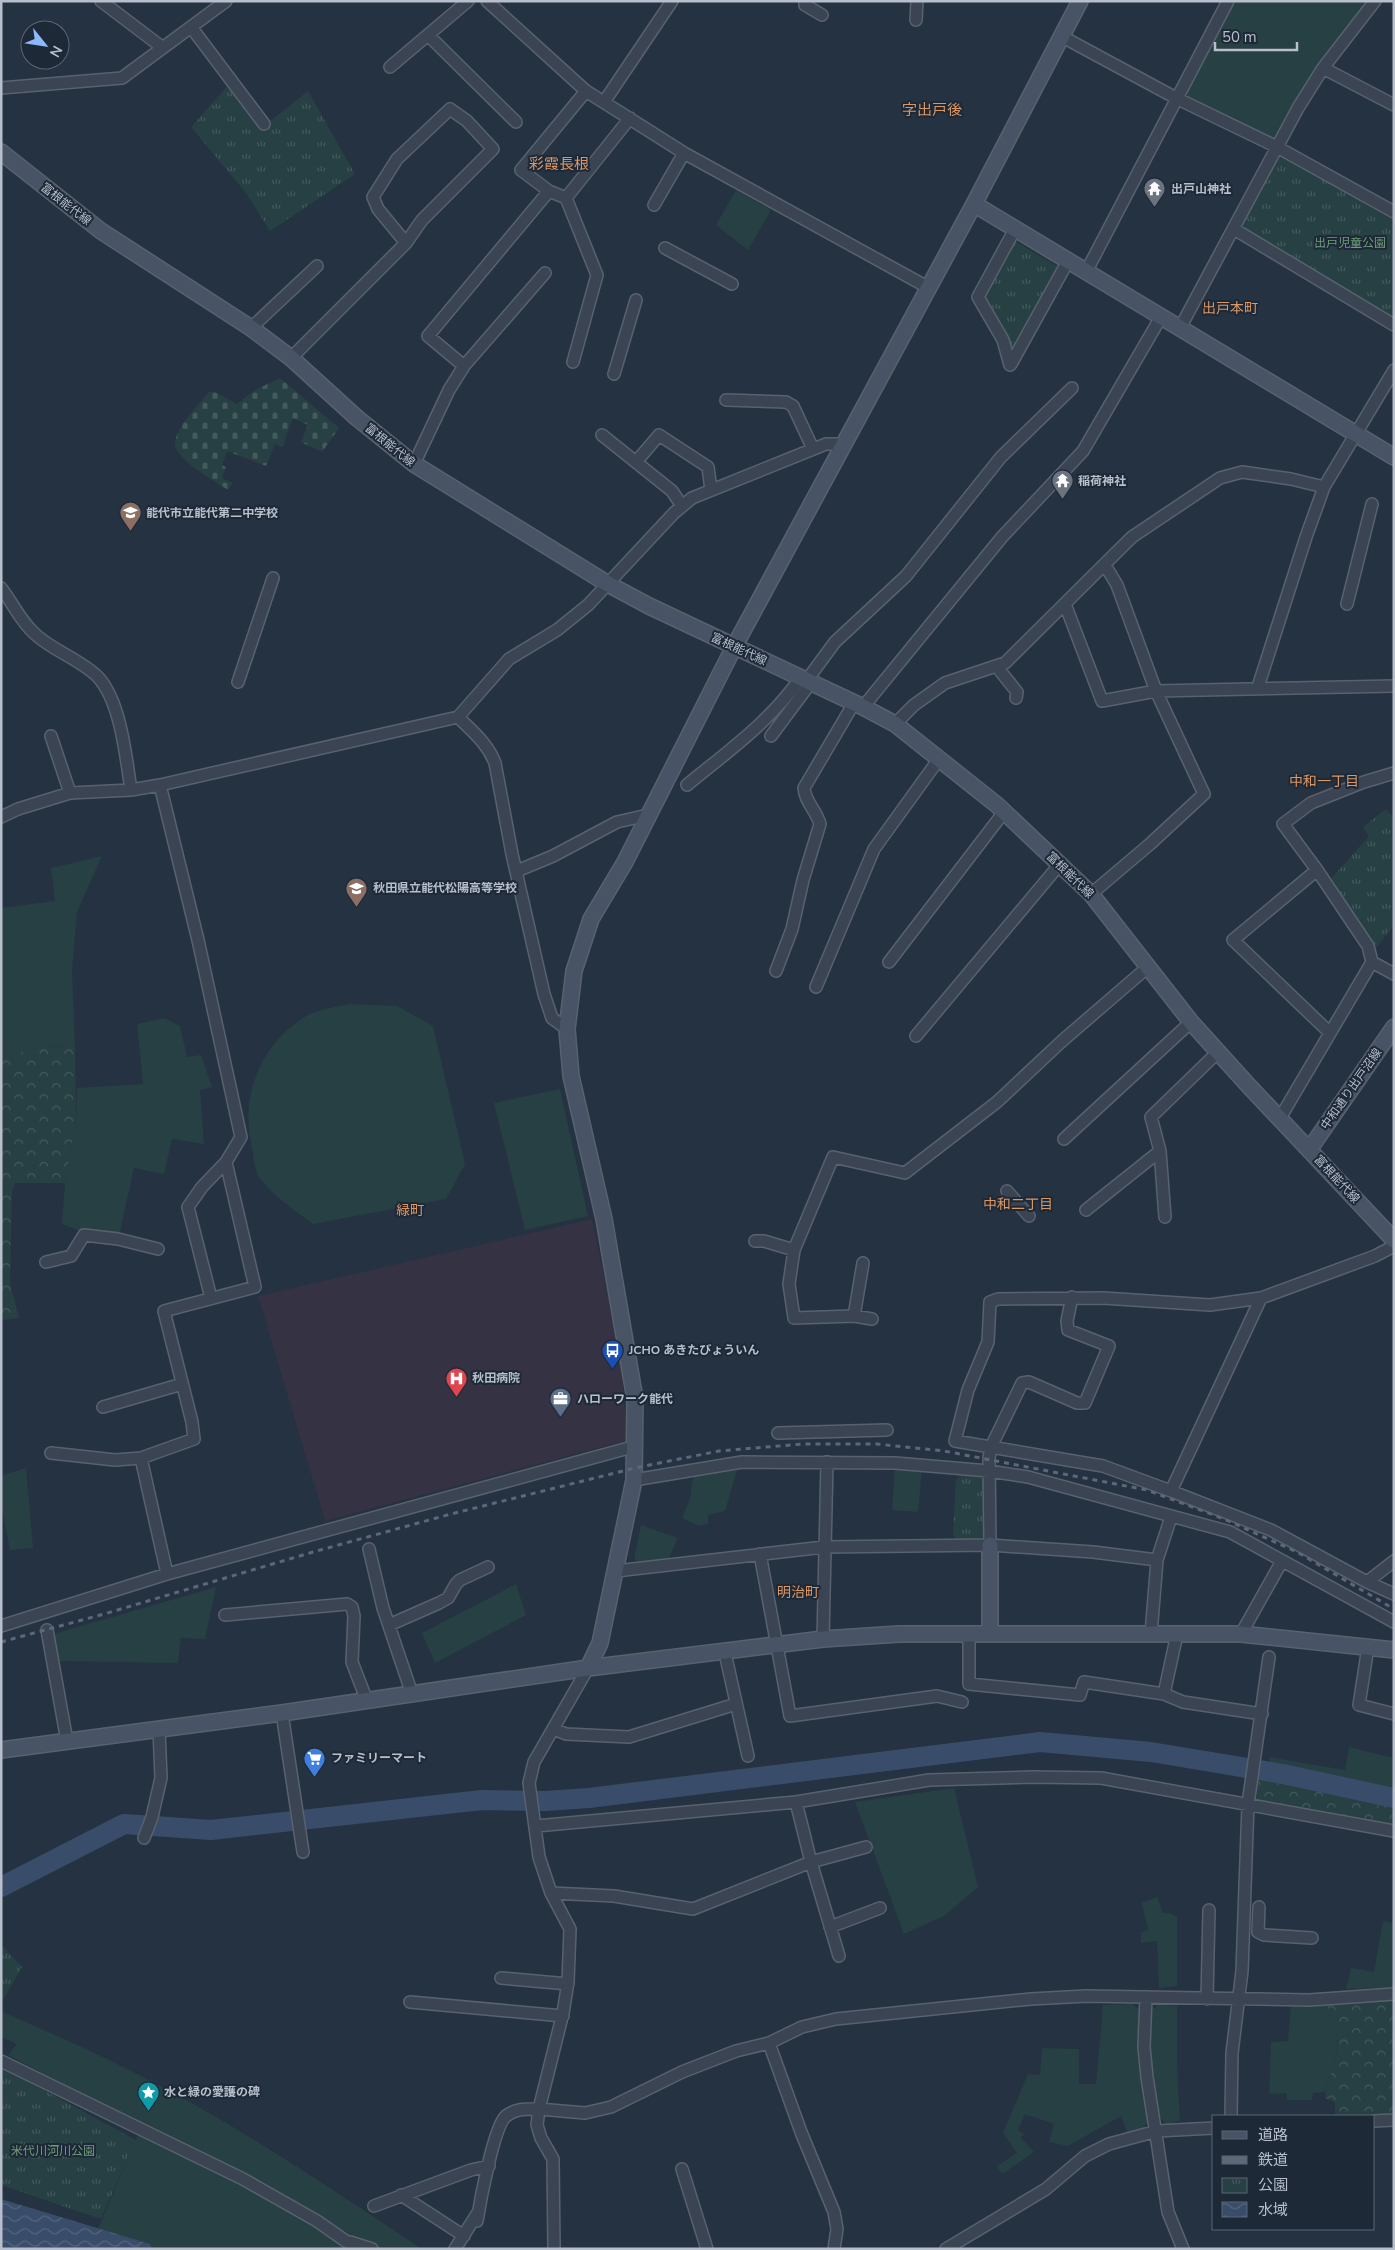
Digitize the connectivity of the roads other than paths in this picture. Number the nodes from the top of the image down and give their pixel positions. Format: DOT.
graph roads {
  1 [pos="101,1"];
  2 [pos="225,1"];
  3 [pos="468,1"];
  4 [pos="487,1"];
  5 [pos="672,1"];
  6 [pos="805,1"];
  7 [pos="917,1"];
  8 [pos="1080,1"];
  9 [pos="1228,1"];
  10 [pos="1376,1"];
  11 [pos="822,15"];
  12 [pos="916,20"];
  13 [pos="191,27"];
  14 [pos="428,35"];
  15 [pos="1061,36"];
  16 [pos="163,48"];
  17 [pos="390,67"];
  18 [pos="1323,68"];
  19 [pos="1,88"];
  20 [pos="586,91"];
  21 [pos="1176,98"];
  22 [pos="604,102"];
  23 [pos="1394,105"];
  24 [pos="630,118"];
  25 [pos="516,122"];
  26 [pos="264,124"];
  27 [pos="1277,147"];
  28 [pos="1,152"];
  29 [pos="684,153"];
  30 [pos="549,191"];
  31 [pos="566,198"];
  32 [pos="974,204"];
  33 [pos="654,205"];
  34 [pos="1394,212"];
  35 [pos="1015,229"];
  36 [pos="1234,229"];
  37 [pos="406,243"];
  38 [pos="665,248"];
  39 [pos="1068,261"];
  40 [pos="317,266"];
  41 [pos="1086,272"];
  42 [pos="545,273"];
  43 [pos="732,284"];
  44 [pos="929,288"];
  45 [pos="636,300"];
  46 [pos="1162,317"];
  47 [pos="1394,325"];
  48 [pos="251,328"];
  49 [pos="1180,328"];
  50 [pos="291,358"];
  51 [pos="573,362"];
  52 [pos="464,366"];
  53 [pos="1394,370"];
  54 [pos="614,374"];
  55 [pos="1072,388"];
  56 [pos="726,400"];
  57 [pos="1356,434"];
  58 [pos="602,435"];
  59 [pos="845,444"];
  60 [pos="813,450"];
  61 [pos="1394,457"];
  62 [pos="636,462"];
  63 [pos="414,464"];
  64 [pos="1324,487"];
  65 [pos="711,490"];
  66 [pos="1372,504"];
  67 [pos="682,506"];
  68 [pos="1105,565"];
  69 [pos="273,578"];
  70 [pos="608,584"];
  71 [pos="1,588"];
  72 [pos="1065,604"];
  73 [pos="1347,604"];
  74 [pos="734,647"];
  75 [pos="997,667"];
  76 [pos="807,679"];
  77 [pos="238,682"];
  78 [pos="1394,686"];
  79 [pos="1258,687"];
  80 [pos="1156,691"];
  81 [pos="1016,698"];
  82 [pos="858,705"];
  83 [pos="458,717"];
  84 [pos="895,724"];
  85 [pos="51,736"];
  86 [pos="771,736"];
  87 [pos="940,759"];
  88 [pos="1394,773"];
  89 [pos="160,785"];
  90 [pos="687,785"];
  91 [pos="131,790"];
  92 [pos="70,793"];
  93 [pos="1004,812"];
  94 [pos="648,816"];
  95 [pos="1,817"];
  96 [pos="1060,864"];
  97 [pos="1317,870"];
  98 [pos="517,871"];
  99 [pos="1091,894"];
  100 [pos="889,962"];
  101 [pos="1372,962"];
  102 [pos="1149,966"];
  103 [pos="776,971"];
  104 [pos="1394,974"];
  105 [pos="816,987"];
  106 [pos="1191,1022"];
  107 [pos="1394,1027"];
  108 [pos="567,1028"];
  109 [pos="1329,1032"];
  110 [pos="916,1036"];
  111 [pos="1218,1052"];
  112 [pos="1280,1118"];
  113 [pos="1064,1139"];
  114 [pos="1309,1150"];
  115 [pos="1160,1151"];
  116 [pos="226,1162"];
  117 [pos="1007,1191"];
  118 [pos="1086,1210"];
  119 [pos="1029,1216"];
  120 [pos="1165,1217"];
  121 [pos="1394,1240"];
  122 [pos="755,1241"];
  123 [pos="1394,1246"];
  124 [pos="158,1249"];
  125 [pos="794,1250"];
  126 [pos="46,1262"];
  127 [pos="863,1263"];
  128 [pos="1072,1297"];
  129 [pos="211,1298"];
  130 [pos="1262,1298"];
  131 [pos="854,1316"];
  132 [pos="872,1319"];
  133 [pos="182,1384"];
  134 [pos="103,1407"];
  135 [pos="887,1430"];
  136 [pos="778,1432"];
  137 [pos="636,1446"];
  138 [pos="991,1447"];
  139 [pos="51,1453"];
  140 [pos="141,1458"];
  141 [pos="827,1462"];
  142 [pos="989,1471"];
  143 [pos="634,1480"];
  144 [pos="1171,1491"];
  145 [pos="1171,1518"];
  146 [pos="990,1545"];
  147 [pos="824,1547"];
  148 [pos="369,1549"];
  149 [pos="760,1554"];
  150 [pos="1157,1560"];
  151 [pos="1282,1561"];
  152 [pos="1394,1562"];
  153 [pos="488,1567"];
  154 [pos="616,1571"];
  155 [pos="167,1574"];
  156 [pos="1367,1582"];
  157 [pos="1394,1594"];
  158 [pos="225,1614"];
  159 [pos="1394,1622"];
  160 [pos="388,1625"];
  161 [pos="1,1626"];
  162 [pos="47,1630"];
  163 [pos="969,1633"];
  164 [pos="990,1633"];
  165 [pos="1151,1634"];
  166 [pos="1177,1634"];
  167 [pos="1241,1634"];
  168 [pos="823,1639"];
  169 [pos="777,1646"];
  170 [pos="1368,1648"];
  171 [pos="1394,1650"];
  172 [pos="725,1653"];
  173 [pos="1269,1656"];
  174 [pos="588,1668"];
  175 [pos="412,1694"];
  176 [pos="1164,1694"];
  177 [pos="367,1701"];
  178 [pos="962,1702"];
  179 [pos="736,1704"];
  180 [pos="282,1713"];
  181 [pos="1262,1714"];
  182 [pos="1394,1714"];
  183 [pos="159,1729"];
  184 [pos="554,1729"];
  185 [pos="67,1741"];
  186 [pos="1,1750"];
  187 [pos="748,1756"];
  188 [pos="1249,1800"];
  189 [pos="796,1802"];
  190 [pos="535,1822"];
  191 [pos="1394,1832"];
  192 [pos="144,1838"];
  193 [pos="866,1847"];
  194 [pos="303,1852"];
  195 [pos="811,1862"];
  196 [pos="551,1892"];
  197 [pos="1259,1907"];
  198 [pos="880,1908"];
  199 [pos="1209,1910"];
  200 [pos="830,1926"];
  201 [pos="1312,1938"];
  202 [pos="839,1956"];
  203 [pos="501,1978"];
  204 [pos="568,1984"];
  205 [pos="1394,1994"];
  206 [pos="1146,1997"];
  207 [pos="1206,1999"];
  208 [pos="1238,1999"];
  209 [pos="410,2002"];
  210 [pos="563,2016"];
  211 [pos="769,2043"];
  212 [pos="1,2061"];
  213 [pos="539,2110"];
  214 [pos="1231,2115"];
  215 [pos="1375,2121"];
  216 [pos="1393,2122"];
  217 [pos="1212,2128"];
  218 [pos="1157,2131"];
  219 [pos="489,2166"];
  220 [pos="682,2169"];
  221 [pos="401,2195"];
  222 [pos="374,2206"];
  223 [pos="464,2236"];
  224 [pos="346,2242"];
  225 [pos="357,2249"];
  226 [pos="372,2249"];
  227 [pos="455,2249"];
  228 [pos="554,2249"];
  229 [pos="707,2249"];
  230 [pos="834,2249"];
  231 [pos="946,2249"];
  232 [pos="1183,2249"];
  1 -- 16 [label="street"];
  2 -- 13 [label="street"];
  3 -- 14 [label="street"];
  4 -- 20 [label="street"];
  5 -- 22 [label="street"];
  6 -- 11 [label="street"];
  7 -- 12 [label="street"];
  8 -- 15 [label="street"];
  9 -- 21 [label="street"];
  10 -- 18 [label="street"];
  13 -- 16 [label="street"];
  13 -- 26 [label="street"];
  14 -- 17 [label="street"];
  14 -- 25 [label="street"];
  15 -- 21 [label="street"];
  15 -- 32 [label="street"];
  16 -- 19 [label="street"];
  18 -- 23 [label="street"];
  18 -- 27 [label="street"];
  20 -- 22 [label="street"];
  20 -- 30 [label="street"];
  21 -- 27 [label="street"];
  21 -- 41 [label="street"];
  22 -- 24 [label="street"];
  24 -- 29 [label="street"];
  24 -- 31 [label="street"];
  27 -- 34 [label="street"];
  27 -- 36 [label="street"];
  28 -- 48 [label="street, 富根能代線"];
  29 -- 33 [label="street"];
  29 -- 44 [label="street"];
  30 -- 31 [label="street"];
  30 -- 52 [label="street"];
  31 -- 51 [label="street"];
  32 -- 35 [label="street"];
  32 -- 44 [label="street"];
  35 -- 39 [label="street"];
  35 -- 39 [label="street"];
  36 -- 47 [label="street"];
  36 -- 49 [label="street"];
  37 -- 37 [label="street"];
  37 -- 50 [label="street"];
  38 -- 43 [label="street"];
  39 -- 41 [label="street"];
  40 -- 48 [label="street"];
  41 -- 46 [label="street"];
  42 -- 52 [label="street"];
  44 -- 59 [label="street"];
  45 -- 54 [label="street"];
  46 -- 49 [label="street"];
  46 -- 82 [label="street"];
  48 -- 50 [label="street, 富根能代線"];
  49 -- 57 [label="street"];
  50 -- 63 [label="street, 富根能代線"];
  52 -- 63 [label="street"];
  53 -- 57 [label="street"];
  55 -- 76 [label="street"];
  56 -- 60 [label="street"];
  57 -- 61 [label="street"];
  57 -- 64 [label="street"];
  58 -- 62 [label="street"];
  59 -- 60 [label="street"];
  59 -- 74 [label="street"];
  60 -- 65 [label="street"];
  62 -- 65 [label="street"];
  62 -- 67 [label="street"];
  63 -- 70 [label="street, 富根能代線"];
  64 -- 68 [label="street"];
  64 -- 79 [label="street"];
  65 -- 67 [label="street"];
  66 -- 73 [label="street"];
  67 -- 70 [label="street"];
  68 -- 72 [label="street"];
  68 -- 80 [label="street"];
  69 -- 77 [label="street"];
  70 -- 74 [label="street, 富根能代線"];
  70 -- 83 [label="street"];
  71 -- 91 [label="street"];
  72 -- 75 [label="street"];
  72 -- 80 [label="street"];
  74 -- 76 [label="street, 富根能代線"];
  74 -- 94 [label="street"];
  75 -- 81 [label="street"];
  75 -- 84 [label="street"];
  76 -- 82 [label="street, 富根能代線"];
  76 -- 86 [label="street"];
  76 -- 90 [label="street"];
  78 -- 79 [label="street"];
  79 -- 80 [label="street"];
  80 -- 99 [label="street"];
  82 -- 84 [label="street, 富根能代線"];
  82 -- 103 [label="street"];
  83 -- 89 [label="street"];
  83 -- 98 [label="street"];
  84 -- 87 [label="street, 富根能代線"];
  85 -- 92 [label="street"];
  87 -- 93 [label="street, 富根能代線"];
  87 -- 105 [label="street"];
  88 -- 97 [label="street"];
  89 -- 91 [label="street"];
  89 -- 116 [label="street"];
  91 -- 92 [label="street"];
  92 -- 95 [label="street"];
  93 -- 96 [label="street, 富根能代線"];
  93 -- 100 [label="street"];
  94 -- 98 [label="street"];
  94 -- 108 [label="street"];
  96 -- 99 [label="street, 富根能代線"];
  96 -- 110 [label="street"];
  97 -- 101 [label="street"];
  97 -- 109 [label="street"];
  98 -- 108 [label="street"];
  99 -- 102 [label="street, 富根能代線"];
  101 -- 104 [label="street"];
  101 -- 109 [label="street"];
  102 -- 106 [label="street, 富根能代線"];
  102 -- 125 [label="street"];
  106 -- 111 [label="street, 富根能代線"];
  106 -- 113 [label="street"];
  107 -- 114 [label="street, 中和通り出戸沼線"];
  108 -- 137 [label="street"];
  109 -- 112 [label="street"];
  111 -- 112 [label="street, 富根能代線"];
  111 -- 115 [label="street"];
  112 -- 114 [label="street, 富根能代線"];
  114 -- 121 [label="street, 富根能代線"];
  115 -- 118 [label="street"];
  115 -- 120 [label="street"];
  116 -- 129 [label="street"];
  116 -- 129 [label="street"];
  117 -- 119 [label="street"];
  122 -- 125 [label="street"];
  123 -- 130 [label="street"];
  124 -- 126 [label="street"];
  125 -- 131 [label="street"];
  127 -- 131 [label="street"];
  128 -- 130 [label="street"];
  128 -- 138 [label="street"];
  128 -- 138 [label="street"];
  129 -- 133 [label="street"];
  130 -- 144 [label="street"];
  131 -- 132 [label="street"];
  133 -- 134 [label="street"];
  133 -- 140 [label="street"];
  135 -- 136 [label="street"];
  137 -- 143 [label="street"];
  137 -- 155 [label="street"];
  138 -- 142 [label="street"];
  138 -- 144 [label="street"];
  139 -- 140 [label="street"];
  140 -- 155 [label="street"];
  141 -- 142 [label="street"];
  141 -- 143 [label="street"];
  141 -- 147 [label="street"];
  142 -- 145 [label="street"];
  142 -- 146 [label="street"];
  143 -- 154 [label="street"];
  144 -- 156 [label="street"];
  145 -- 150 [label="street"];
  145 -- 151 [label="street"];
  146 -- 147 [label="street"];
  146 -- 150 [label="street"];
  146 -- 164 [label="street"];
  147 -- 149 [label="street"];
  147 -- 168 [label="street"];
  148 -- 160 [label="street"];
  149 -- 154 [label="street"];
  149 -- 169 [label="street"];
  150 -- 165 [label="street"];
  151 -- 159 [label="street"];
  151 -- 167 [label="street"];
  152 -- 156 [label="street"];
  153 -- 160 [label="street"];
  154 -- 174 [label="street"];
  155 -- 161 [label="street"];
  156 -- 157 [label="street"];
  158 -- 177 [label="street"];
  160 -- 175 [label="street"];
  162 -- 185 [label="street"];
  163 -- 164 [label="street"];
  163 -- 168 [label="street"];
  163 -- 176 [label="street"];
  164 -- 165 [label="street"];
  165 -- 166 [label="street"];
  166 -- 167 [label="street"];
  166 -- 176 [label="street"];
  167 -- 170 [label="street"];
  168 -- 169 [label="street"];
  169 -- 172 [label="street"];
  169 -- 178 [label="street"];
  170 -- 171 [label="street"];
  170 -- 182 [label="street"];
  172 -- 174 [label="street"];
  172 -- 179 [label="street"];
  173 -- 181 [label="street"];
  174 -- 175 [label="street"];
  174 -- 184 [label="street"];
  175 -- 177 [label="street"];
  176 -- 181 [label="street"];
  177 -- 180 [label="street"];
  179 -- 184 [label="street"];
  179 -- 187 [label="street"];
  180 -- 183 [label="street"];
  180 -- 194 [label="street"];
  181 -- 188 [label="street"];
  183 -- 185 [label="street"];
  183 -- 192 [label="street"];
  184 -- 190 [label="street"];
  185 -- 186 [label="street"];
  188 -- 189 [label="street"];
  188 -- 191 [label="street"];
  188 -- 208 [label="street"];
  189 -- 190 [label="street"];
  189 -- 195 [label="street"];
  190 -- 196 [label="street"];
  193 -- 195 [label="street"];
  195 -- 196 [label="street"];
  195 -- 200 [label="street"];
  196 -- 204 [label="street"];
  197 -- 201 [label="street"];
  198 -- 200 [label="street"];
  199 -- 207 [label="street"];
  200 -- 202 [label="street"];
  203 -- 204 [label="street"];
  204 -- 210 [label="street"];
  205 -- 208 [label="street"];
  206 -- 207 [label="street"];
  206 -- 211 [label="street"];
  206 -- 218 [label="street"];
  207 -- 208 [label="street"];
  208 -- 214 [label="street"];
  209 -- 210 [label="street"];
  210 -- 213 [label="street"];
  211 -- 213 [label="street"];
  211 -- 230 [label="street"];
  212 -- 224 [label="street"];
  213 -- 219 [label="street"];
  213 -- 228 [label="street"];
  215 -- 216 [label="street"];
  217 -- 218 [label="street"];
  218 -- 231 [label="street"];
  218 -- 232 [label="street"];
  219 -- 221 [label="street"];
  219 -- 223 [label="street"];
  220 -- 229 [label="street"];
  221 -- 222 [label="street"];
  221 -- 223 [label="street"];
  223 -- 227 [label="street"];
  224 -- 225 [label="street"];
  224 -- 226 [label="street"];
}
